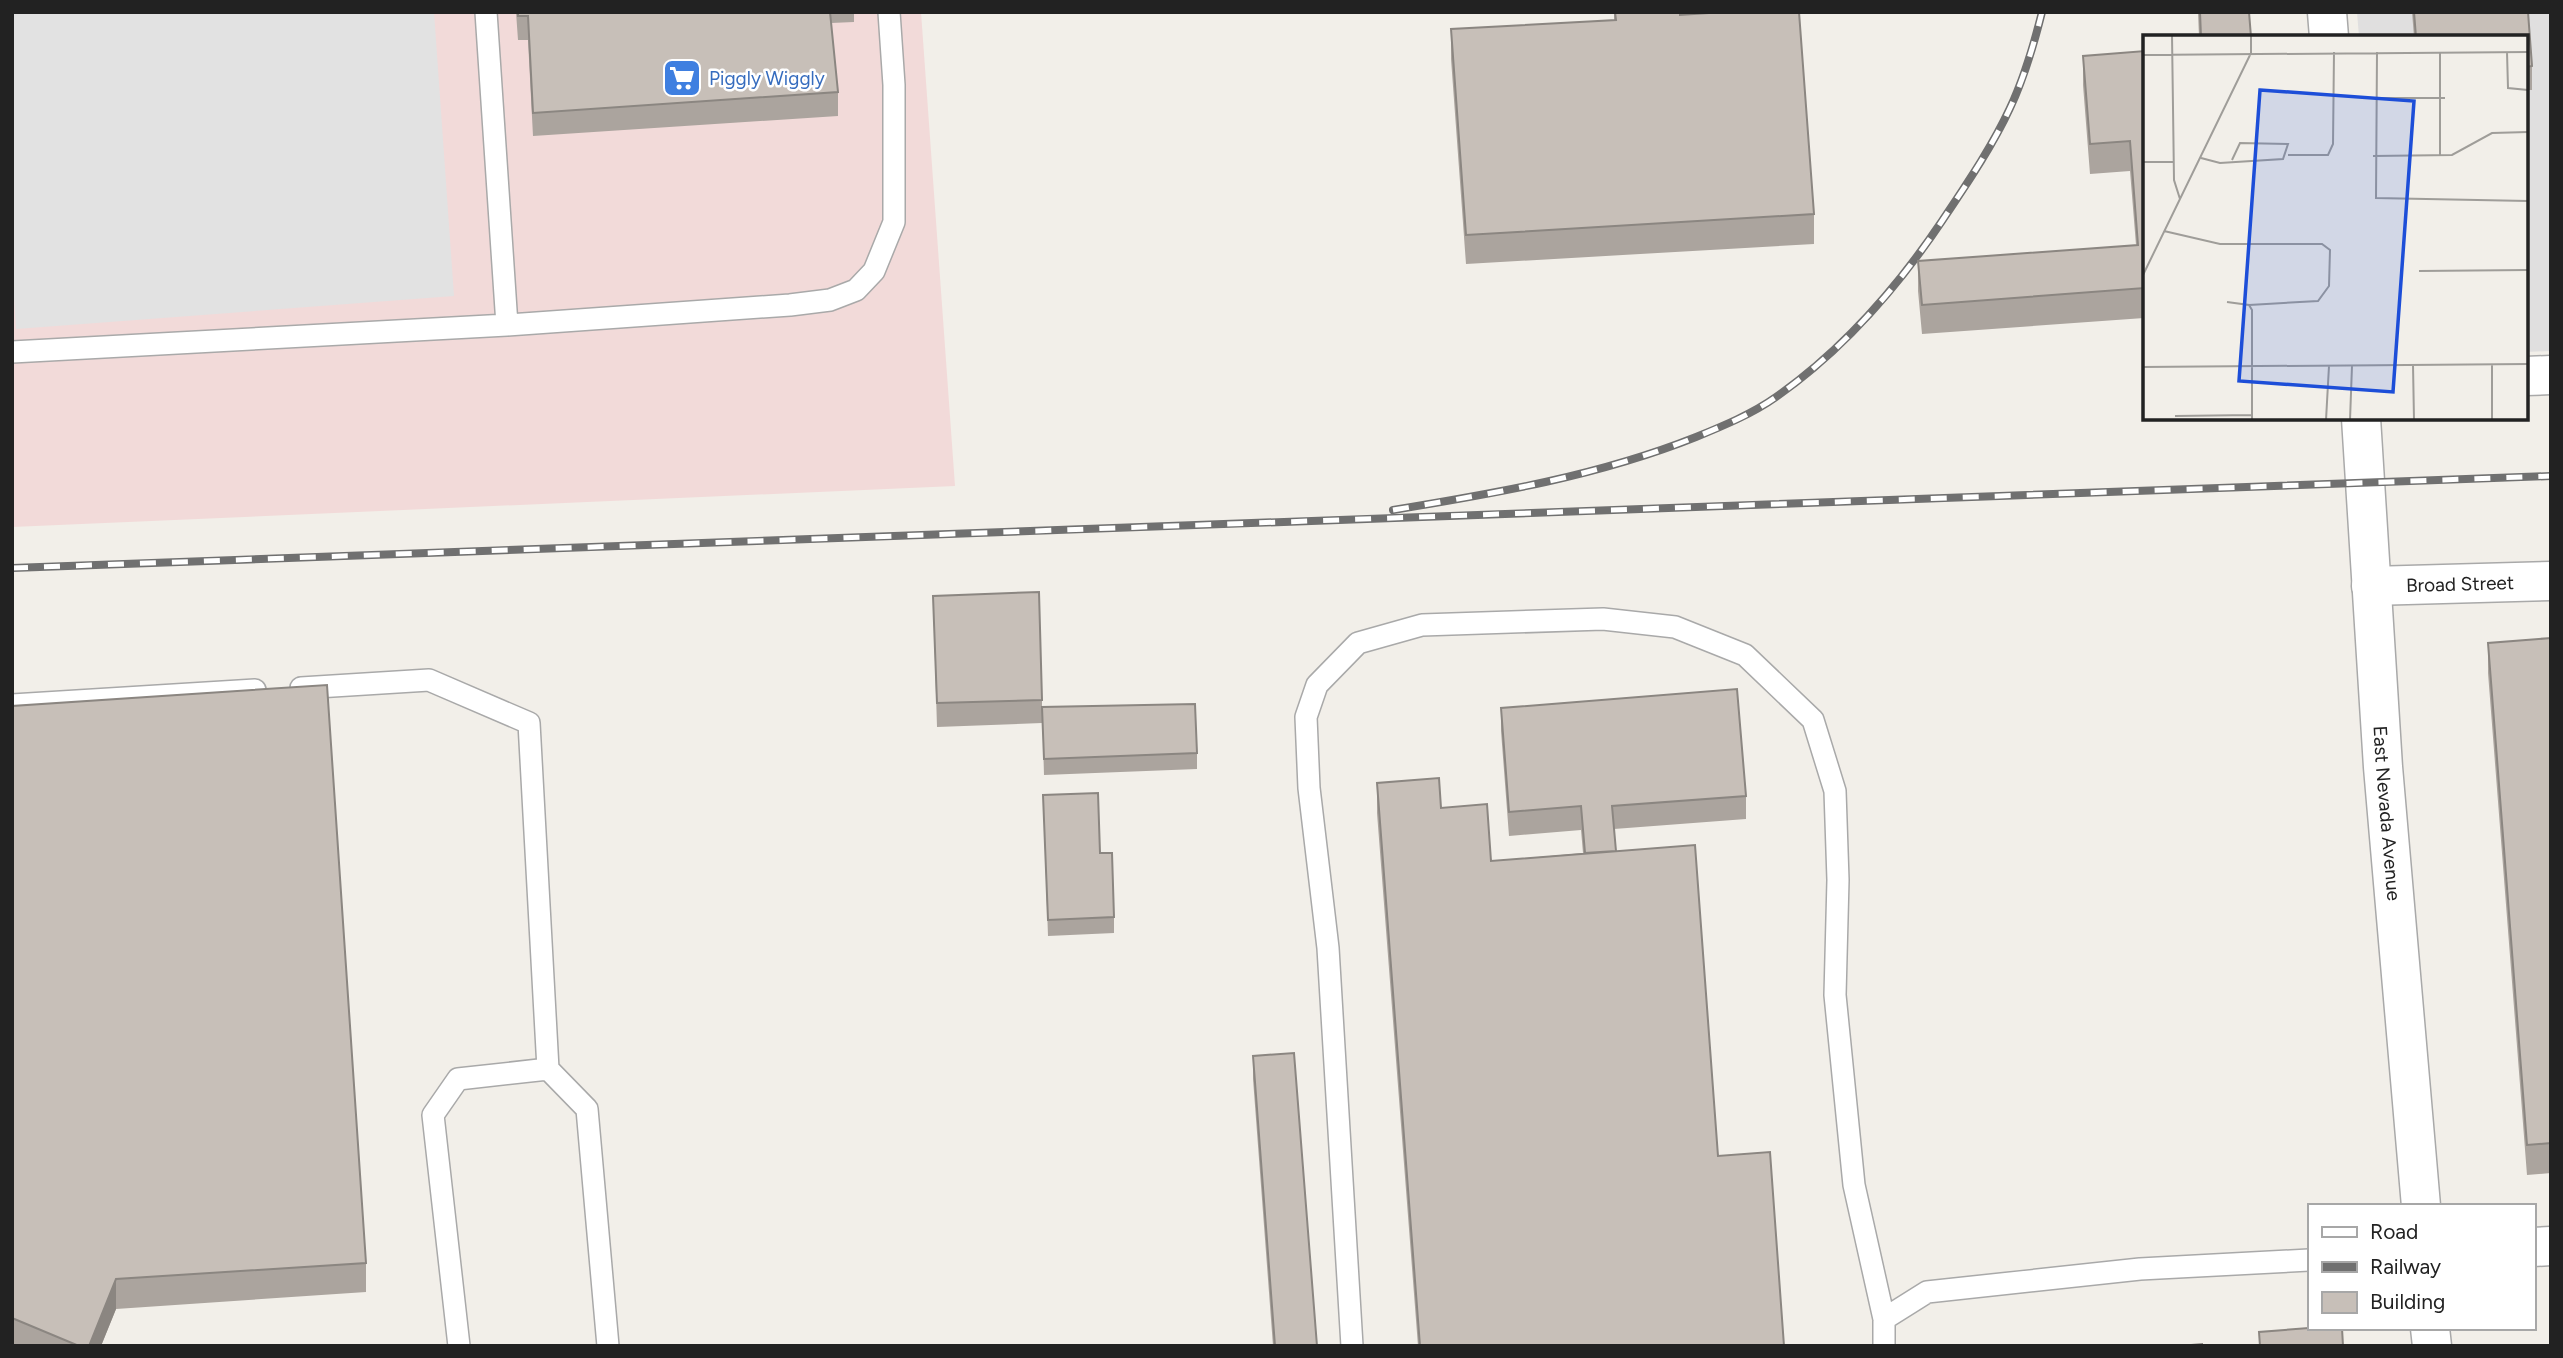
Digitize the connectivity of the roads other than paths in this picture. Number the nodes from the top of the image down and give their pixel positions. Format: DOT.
graph roads {
  1 [pos="486,12"];
  2 [pos="889,12"];
  3 [pos="2327,12"];
  4 [pos="2329,35"];
  5 [pos="507,325"];
  6 [pos="12,352"];
  7 [pos="2551,375"];
  8 [pos="2528,376"];
  9 [pos="2361,420"];
  10 [pos="2551,581"];
  11 [pos="2371,586"];
  12 [pos="12,705"];
  13 [pos="548,1069"];
  14 [pos="2421,1204"];
  15 [pos="2308,1260"];
  16 [pos="1884,1319"];
  17 [pos="459,1346"];
  18 [pos="608,1346"];
  19 [pos="1352,1346"];
  20 [pos="1884,1346"];
  1 -- 5 [label="lane"];
  2 -- 5 [label="lane"];
  3 -- 4 [label="street"];
  5 -- 6 [label="lane"];
  7 -- 8 [label="street"];
  9 -- 11 [label="street, East Nevada Avenue"];
  10 -- 11 [label="street, Broad Street"];
  11 -- 14 [label="street, East Nevada Avenue"];
  12 -- 13 [label="lane"];
  13 -- 17 [label="lane"];
  13 -- 18 [label="lane"];
  15 -- 16 [label="lane"];
  16 -- 19 [label="lane"];
  16 -- 20 [label="lane"];
}
